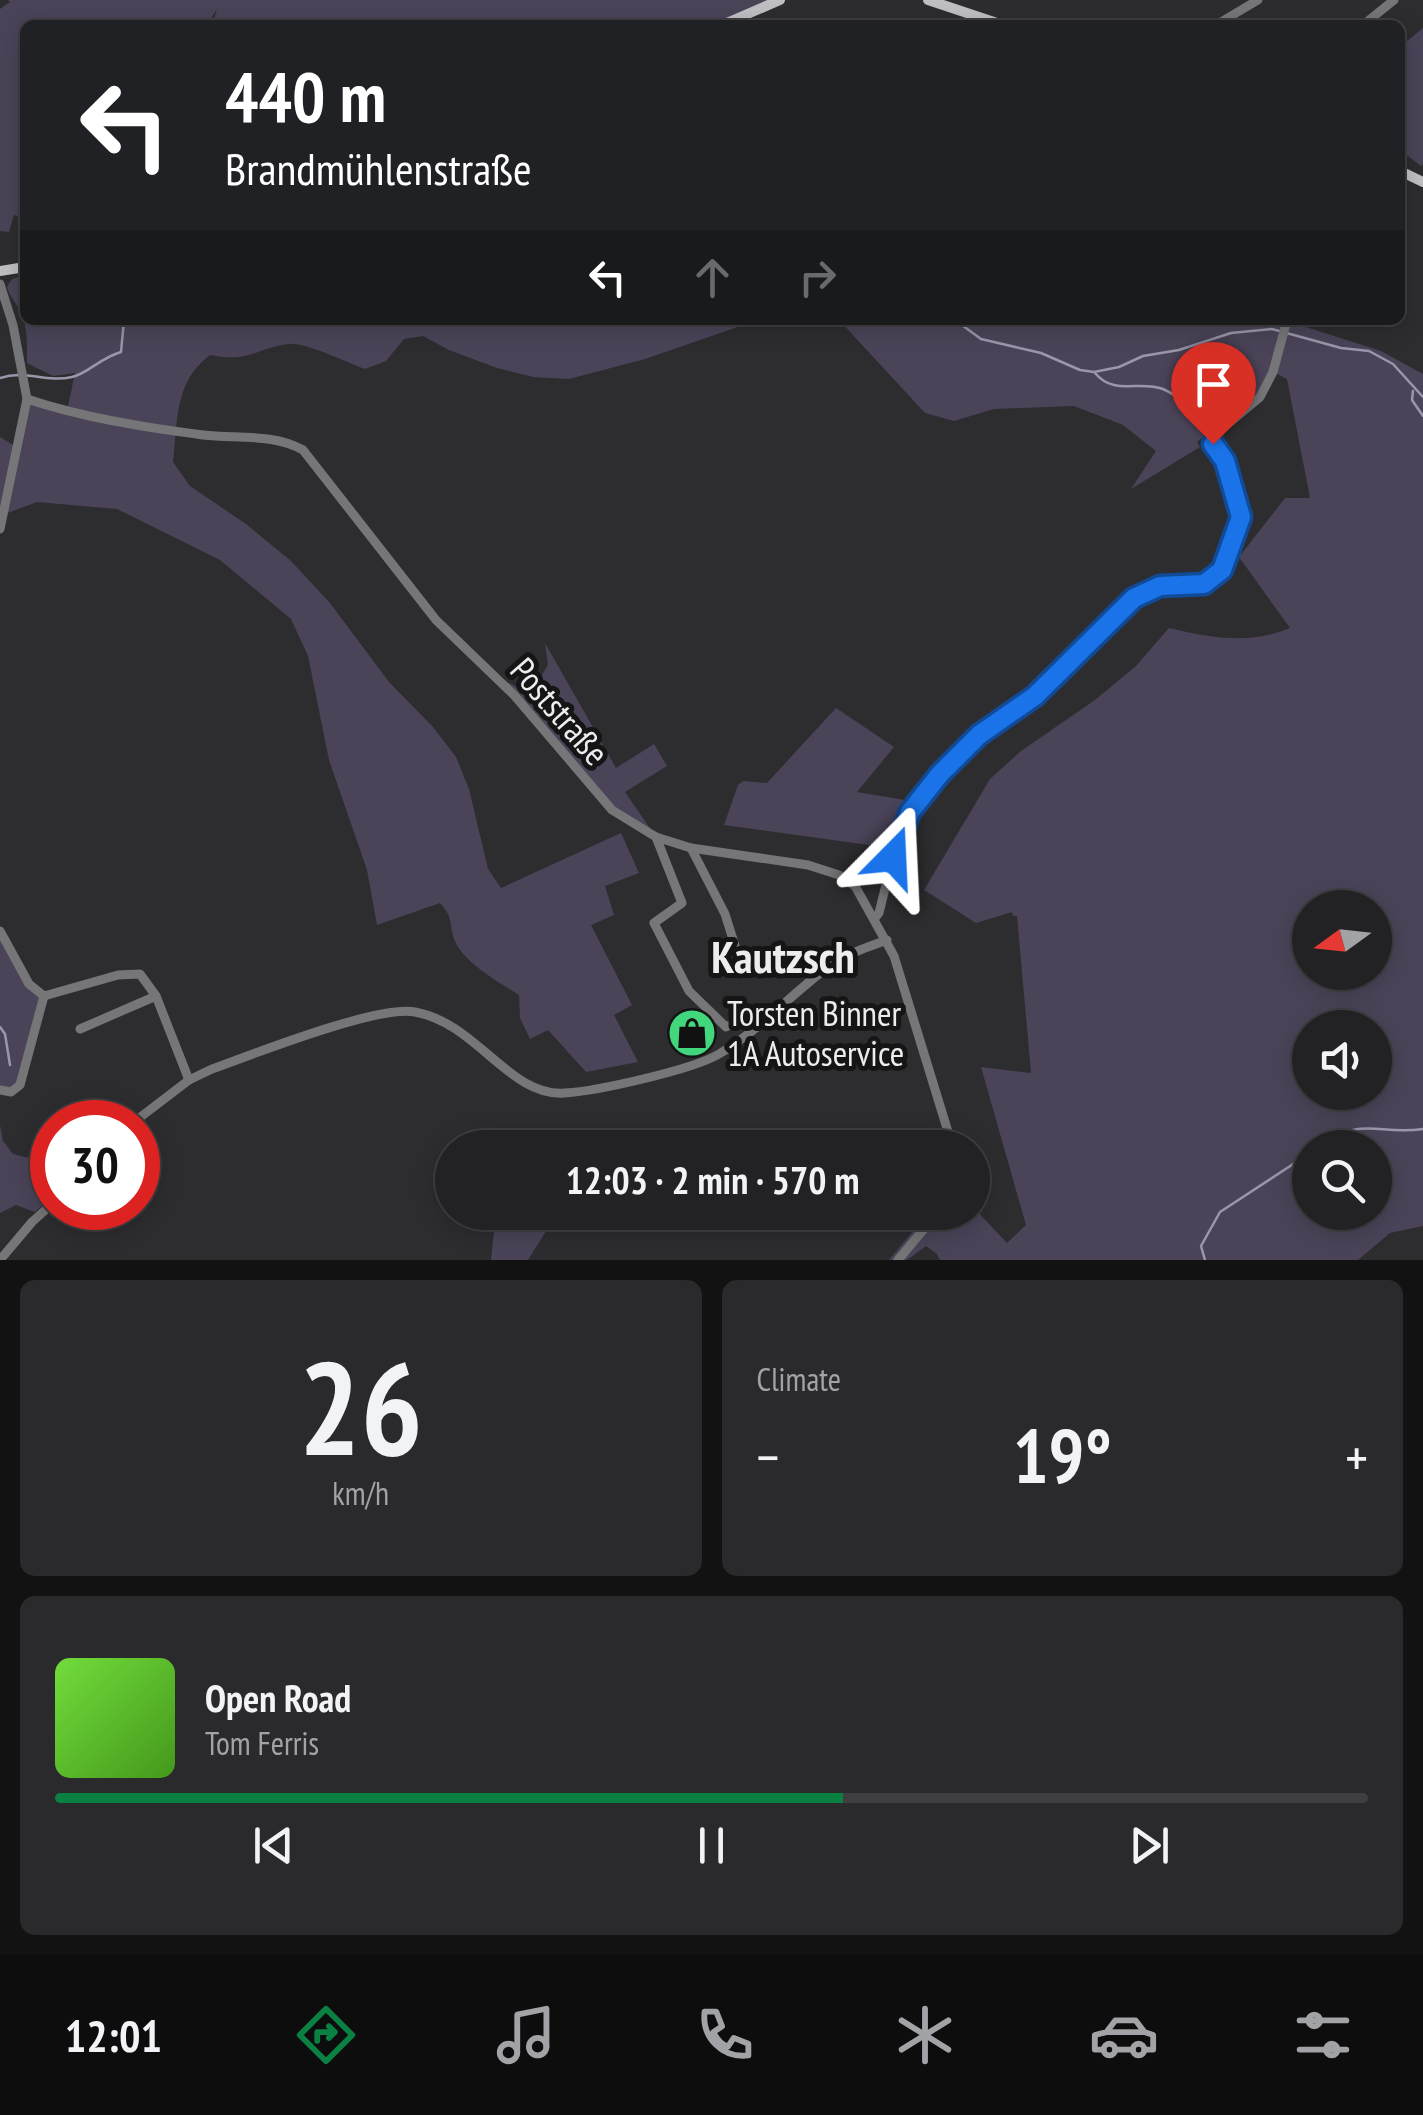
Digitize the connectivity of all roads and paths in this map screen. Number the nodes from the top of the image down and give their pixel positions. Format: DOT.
graph roads {
  1 [pos="780,0"];
  2 [pos="928,0"];
  3 [pos="1258,0"];
  4 [pos="1394,0"];
  5 [pos="734,20"];
  6 [pos="988,20"];
  7 [pos="1224,20"];
  8 [pos="1368,20"];
  9 [pos="0,284"];
  10 [pos="1286,325"];
  11 [pos="27,399"];
  12 [pos="0,529"];
  13 [pos="656,837"];
  14 [pos="691,848"];
  15 [pos="875,918"];
  16 [pos="0,931"];
  17 [pos="888,940"];
  18 [pos="736,949"];
  19 [pos="44,996"];
  20 [pos="156,996"];
  21 [pos="772,1014"];
  22 [pos="80,1029"];
  23 [pos="189,1080"];
  24 [pos="0,1090"];
  25 [pos="160,1102"];
  26 [pos="948,1130"];
  27 [pos="30,1228"];
  28 [pos="923,1230"];
  29 [pos="0,1260"];
  30 [pos="898,1260"];
  1 -- 5 [label="main road"];
  2 -- 6 [label="main road"];
  3 -- 7 [label="street"];
  4 -- 8 [label="street"];
  9 -- 11 [label="street"];
  10 -- 15 [label="street"];
  11 -- 12 [label="street"];
  11 -- 13 [label="street, Poststraße"];
  13 -- 14 [label="street, Poststraße"];
  13 -- 21 [label="street"];
  14 -- 15 [label="street, Poststraße"];
  14 -- 18 [label="street"];
  15 -- 17 [label="street, Poststraße"];
  16 -- 19 [label="street"];
  17 -- 21 [label="street"];
  17 -- 26 [label="street, Poststraße"];
  19 -- 20 [label="street"];
  19 -- 24 [label="street"];
  20 -- 22 [label="street"];
  20 -- 23 [label="street"];
  21 -- 23 [label="street"];
  23 -- 25 [label="street"];
  27 -- 29 [label="street"];
  28 -- 30 [label="street"];
}
